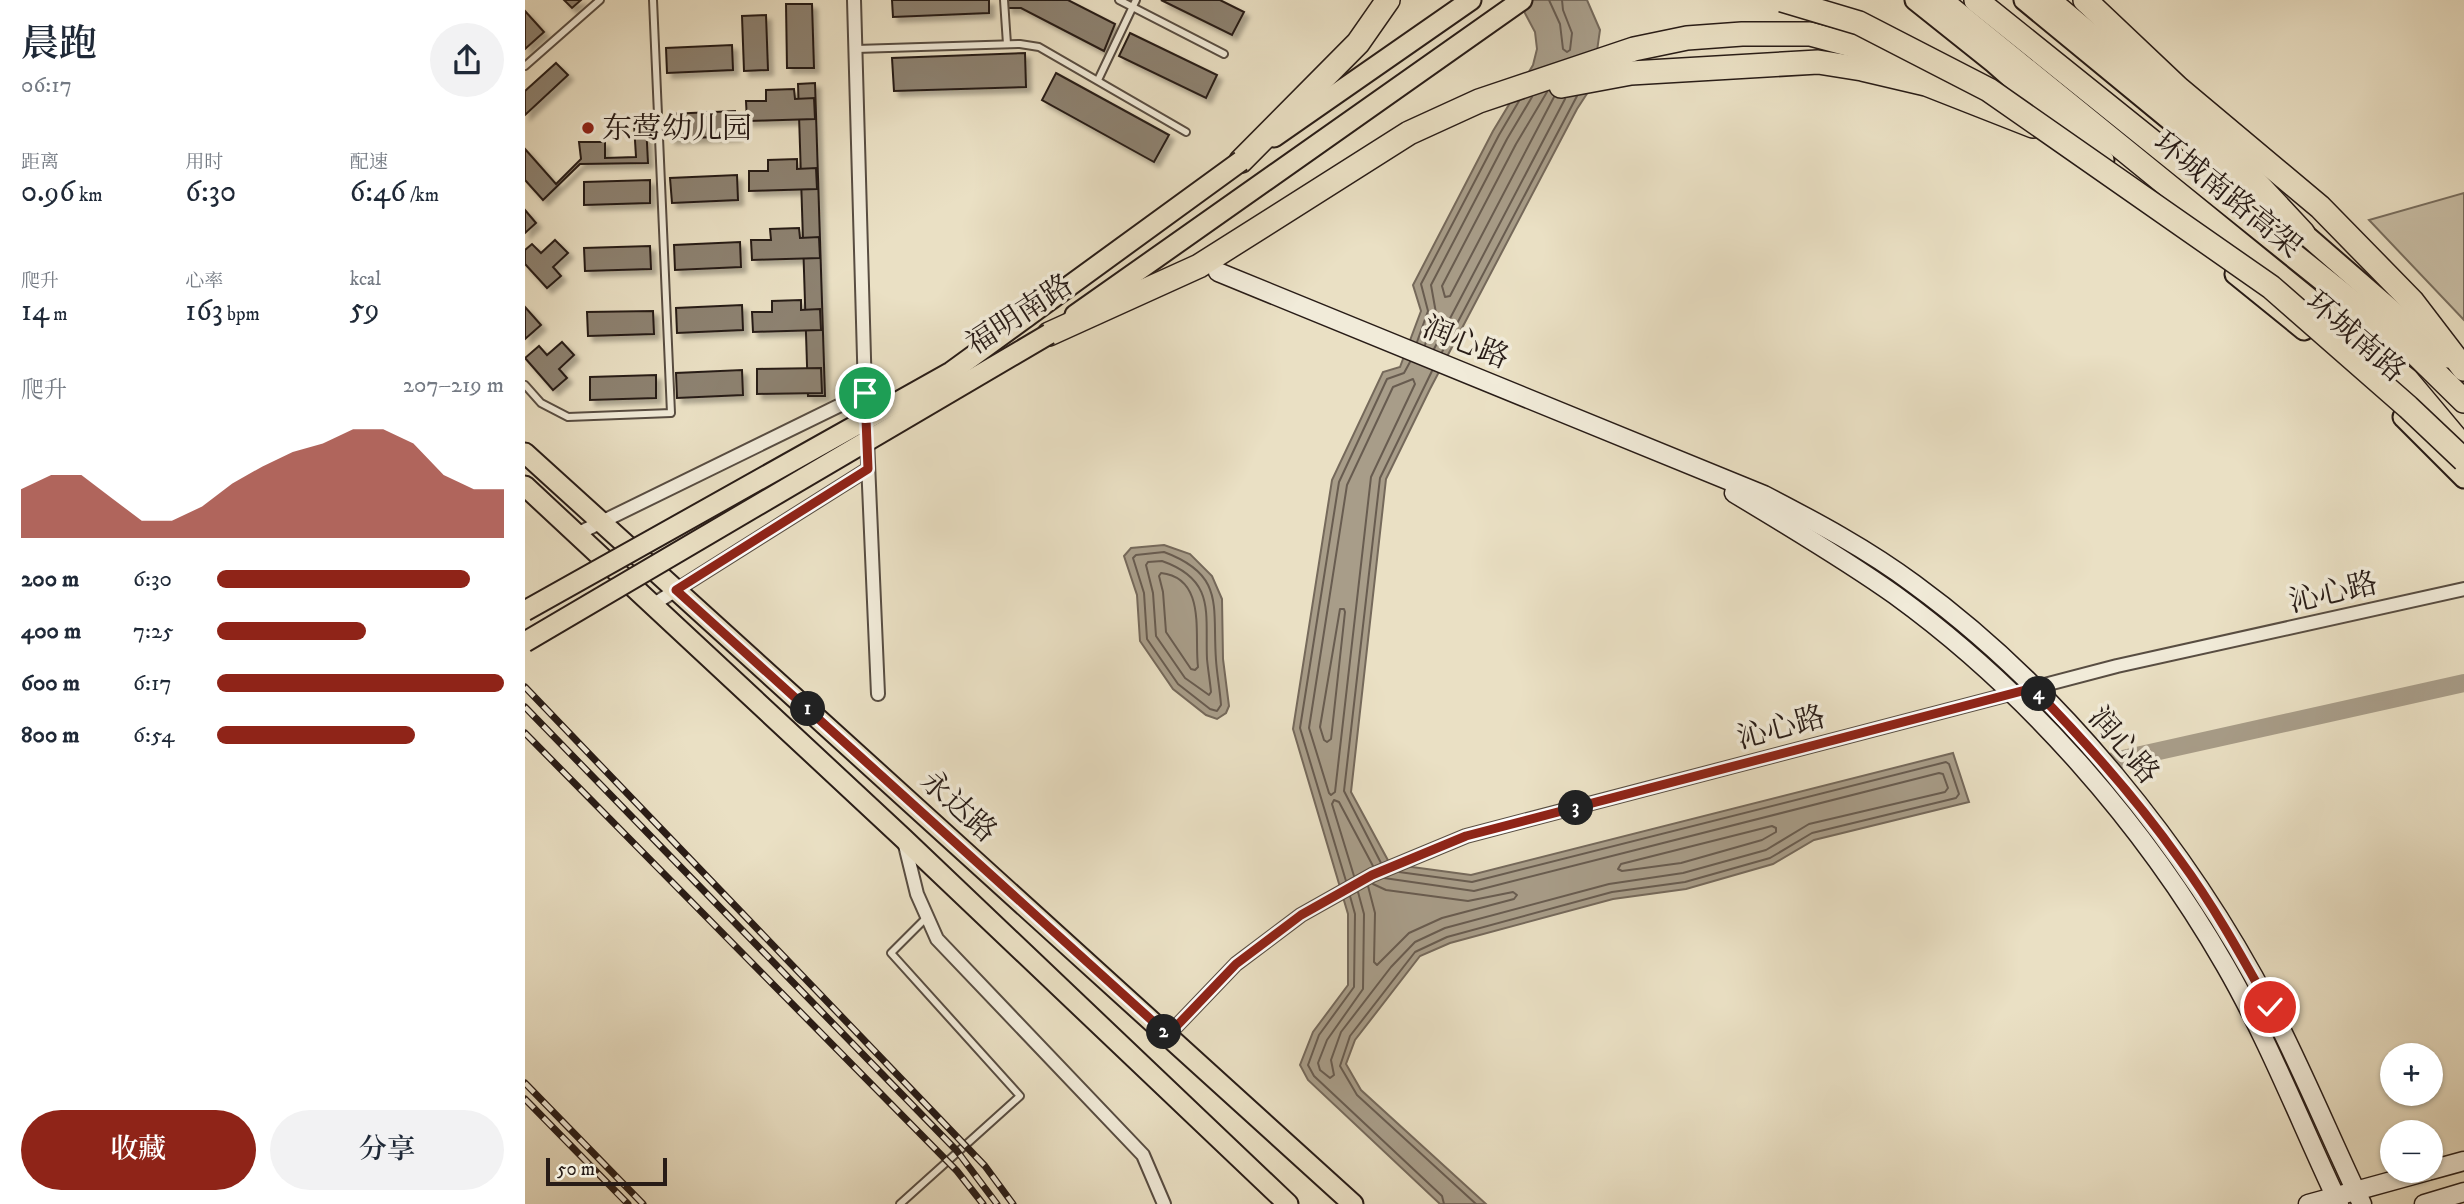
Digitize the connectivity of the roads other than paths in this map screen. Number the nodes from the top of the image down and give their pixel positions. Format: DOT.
graph roads {
  1 [pos="600,0"];
  2 [pos="653,0"];
  3 [pos="854,0"];
  4 [pos="1004,0"];
  5 [pos="1119,0"];
  6 [pos="1388,0"];
  7 [pos="1471,0"];
  8 [pos="1522,0"];
  9 [pos="1781,0"];
  10 [pos="1915,0"];
  11 [pos="1940,0"];
  12 [pos="1976,0"];
  13 [pos="2024,0"];
  14 [pos="2048,0"];
  15 [pos="2085,0"];
  16 [pos="1134,4"];
  17 [pos="1007,44"];
  18 [pos="856,49"];
  19 [pos="1224,54"];
  20 [pos="525,66"];
  21 [pos="1962,75"];
  22 [pos="1098,80"];
  23 [pos="1479,101"];
  24 [pos="1186,132"];
  25 [pos="2090,148"];
  26 [pos="1241,161"];
  27 [pos="2304,233"];
  28 [pos="1218,272"];
  29 [pos="1049,334"];
  30 [pos="2464,371"];
  31 [pos="525,385"];
  32 [pos="865,393"];
  33 [pos="2464,401"];
  34 [pos="2464,448"];
  35 [pos="525,453"];
  36 [pos="2464,460"];
  37 [pos="1692,467"];
  38 [pos="868,469"];
  39 [pos="2464,478"];
  40 [pos="525,486"];
  41 [pos="600,522"];
  42 [pos="577,534"];
  43 [pos="2464,589"];
  44 [pos="676,590"];
  45 [pos="654,604"];
  46 [pos="525,611"];
  47 [pos="525,642"];
  48 [pos="2033,688"];
  49 [pos="879,694"];
  50 [pos="2011,694"];
  51 [pos="903,838"];
  52 [pos="927,917"];
  53 [pos="1168,1035"];
  54 [pos="2464,1161"];
  55 [pos="2443,1166"];
  56 [pos="2395,1183"];
  57 [pos="2464,1192"];
  58 [pos="2359,1197"];
  59 [pos="900,1204"];
  60 [pos="1164,1204"];
  61 [pos="1288,1204"];
  62 [pos="1353,1204"];
  63 [pos="2308,1204"];
  64 [pos="2339,1204"];
  65 [pos="2424,1204"];
  1 -- 20 [label="lane"];
  2 -- 31 [label="lane"];
  3 -- 18 [label="street"];
  4 -- 17 [label="lane"];
  5 -- 16 [label="lane"];
  6 -- 26 [label="highway"];
  7 -- 26 [label="main road, 福明南路"];
  8 -- 29 [label="main road, 福明南路"];
  9 -- 21 [label="highway, bridge"];
  10 -- 25 [label="main road, 环城南路"];
  11 -- 34 [label="highway, 环城南路高架"];
  12 -- 33 [label="highway, 环城南路高架"];
  13 -- 27 [label="main road, 环城南路"];
  14 -- 27 [label="highway"];
  15 -- 30 [label="highway"];
  16 -- 19 [label="lane"];
  16 -- 22 [label="lane"];
  17 -- 18 [label="lane"];
  17 -- 22 [label="lane"];
  18 -- 32 [label="street"];
  21 -- 23 [label="highway, bridge"];
  21 -- 36 [label="highway, bridge"];
  22 -- 24 [label="lane"];
  23 -- 25 [label="highway"];
  23 -- 29 [label="highway"];
  25 -- 39 [label="main road, 环城南路"];
  26 -- 46 [label="main road, 福明南路, bridge"];
  27 -- 30 [label="main road, 环城南路"];
  28 -- 37 [label="street, 润心路"];
  29 -- 47 [label="main road, 福明南路, bridge"];
  32 -- 38 [label="street"];
  32 -- 41 [label="street"];
  35 -- 41 [label="main road, 永达路"];
  37 -- 48 [label="street, 润心路"];
  37 -- 50 [label="street, 润心路"];
  38 -- 44 [label="street"];
  38 -- 49 [label="street"];
  40 -- 42 [label="main road, 永达路"];
  41 -- 42 [label="street"];
  41 -- 44 [label="main road, 永达路"];
  42 -- 45 [label="main road, 永达路"];
  43 -- 48 [label="street, 沁心路"];
  44 -- 45 [label="street"];
  44 -- 53 [label="main road, 永达路"];
  45 -- 51 [label="main road, 永达路"];
  48 -- 50 [label="street, 沁心路"];
  48 -- 58 [label="street, 润心路"];
  50 -- 53 [label="street, 沁心路"];
  50 -- 64 [label="street, 润心路"];
  51 -- 52 [label="street"];
  51 -- 61 [label="main road, 永达路"];
  52 -- 59 [label="lane"];
  52 -- 60 [label="street"];
  53 -- 62 [label="main road, 永达路"];
  54 -- 55 [label="street"];
  56 -- 58 [label="street"];
  57 -- 65 [label="street"];
  58 -- 63 [label="street"];
}
